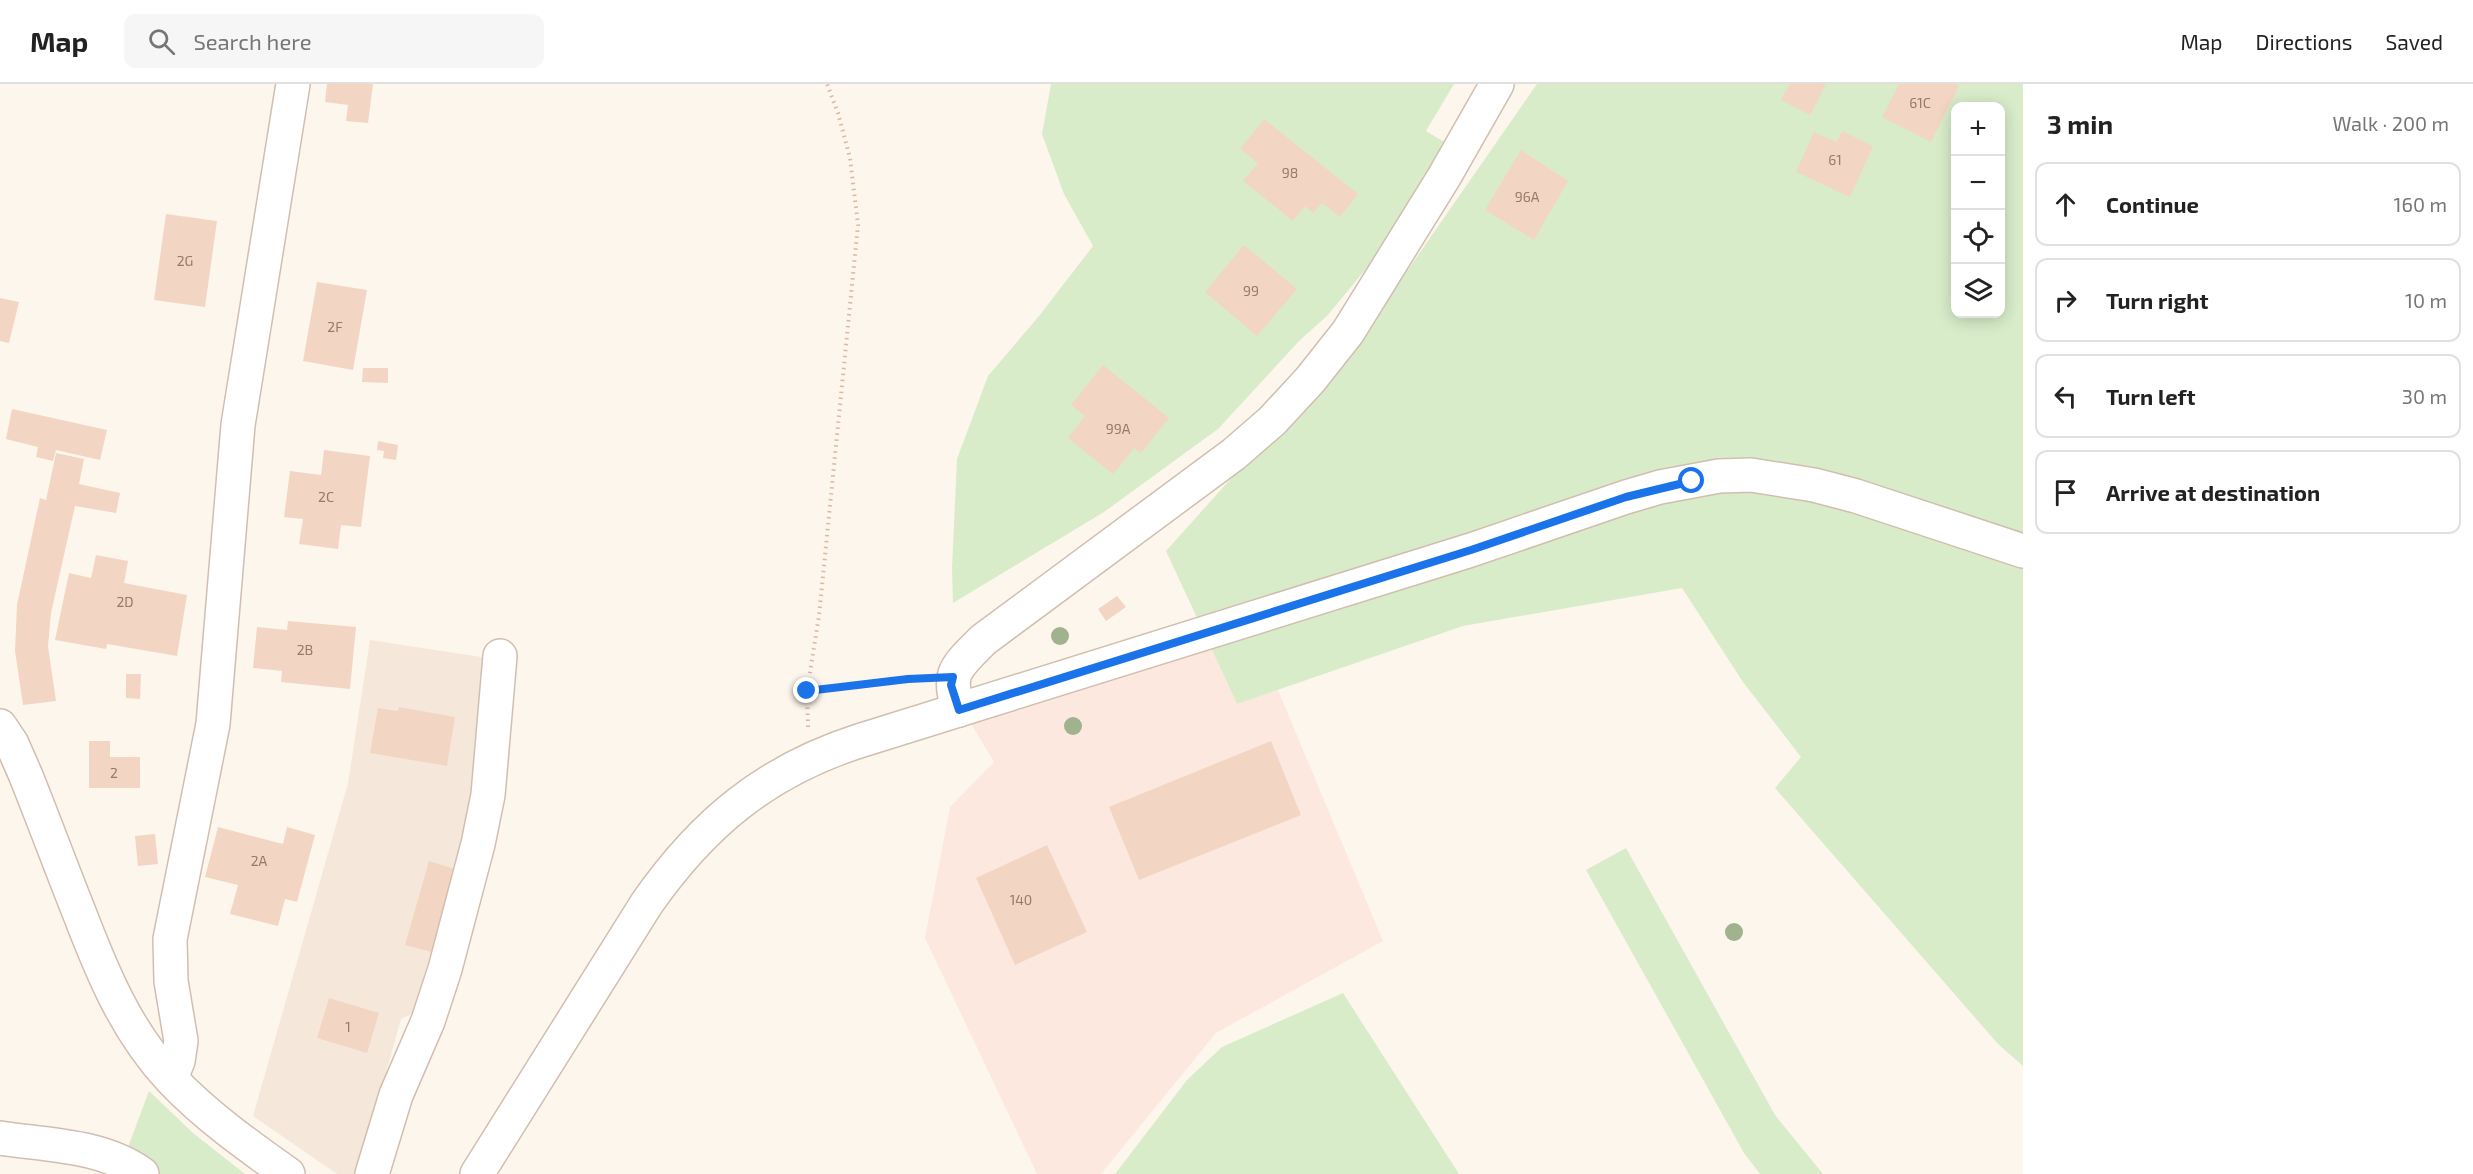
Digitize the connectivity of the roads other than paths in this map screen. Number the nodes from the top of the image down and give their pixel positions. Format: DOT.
graph roads {
  1 [pos="293,84"];
  2 [pos="1497,84"];
  3 [pos="2023,551"];
  4 [pos="501,656"];
  5 [pos="959,710"];
  6 [pos="0,726"];
  7 [pos="171,1078"];
  8 [pos="0,1138"];
  9 [pos="142,1174"];
  10 [pos="288,1174"];
  11 [pos="372,1174"];
  12 [pos="477,1174"];
  1 -- 7 [label="street"];
  2 -- 5 [label="street"];
  3 -- 5 [label="street"];
  4 -- 11 [label="street"];
  5 -- 12 [label="street"];
  6 -- 7 [label="street"];
  7 -- 10 [label="street"];
  8 -- 9 [label="street"];
}
